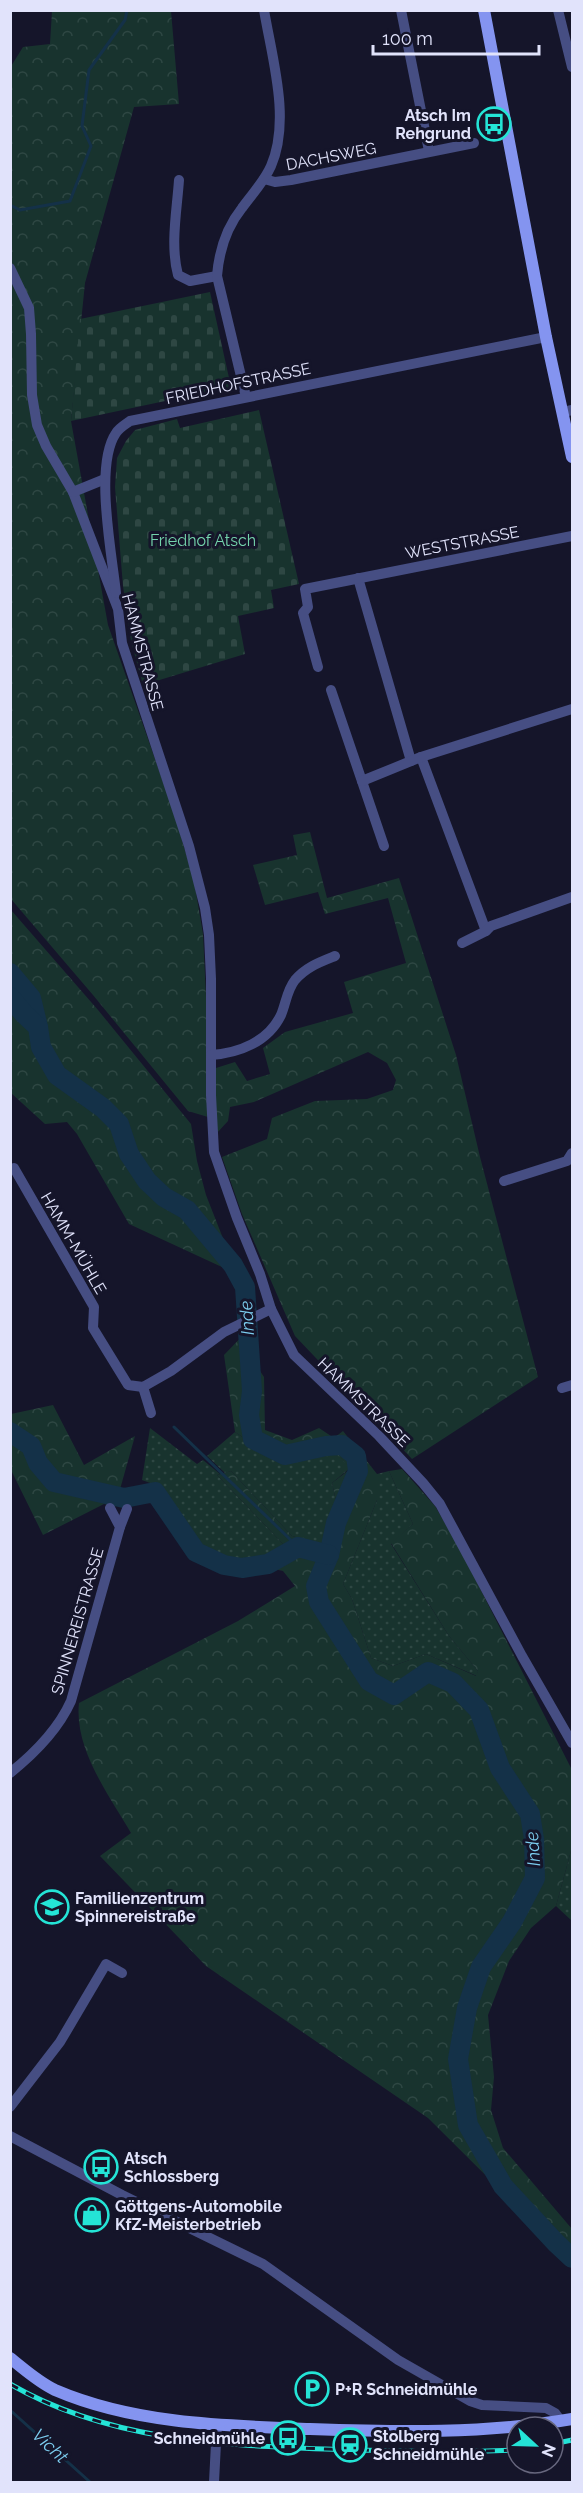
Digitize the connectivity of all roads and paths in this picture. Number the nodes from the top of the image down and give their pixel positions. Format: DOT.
graph roads {
  1 [pos="264,10"];
  2 [pos="401,10"];
  3 [pos="484,10"];
  4 [pos="558,10"];
  5 [pos="573,67"];
  6 [pos="474,143"];
  7 [pos="429,151"];
  8 [pos="264,179"];
  9 [pos="179,180"];
  10 [pos="10,268"];
  11 [pos="217,276"];
  12 [pos="546,337"];
  13 [pos="246,397"];
  14 [pos="568,411"];
  15 [pos="573,457"];
  16 [pos="105,479"];
  17 [pos="73,492"];
  18 [pos="573,536"];
  19 [pos="358,578"];
  20 [pos="118,609"];
  21 [pos="318,667"];
  22 [pos="331,690"];
  23 [pos="573,709"];
  24 [pos="416,759"];
  25 [pos="362,781"];
  26 [pos="384,846"];
  27 [pos="573,897"];
  28 [pos="486,932"];
  29 [pos="462,943"];
  30 [pos="335,956"];
  31 [pos="211,1055"];
  32 [pos="573,1153"];
  33 [pos="14,1168"];
  34 [pos="504,1181"];
  35 [pos="271,1309"];
  36 [pos="143,1387"];
  37 [pos="151,1413"];
  38 [pos="110,1508"];
  39 [pos="127,1509"];
  40 [pos="120,1527"];
  41 [pos="573,1743"];
  42 [pos="10,1773"];
  43 [pos="122,1973"];
  44 [pos="10,2107"];
  45 [pos="10,2136"];
  46 [pos="10,2358"];
  47 [pos="567,2420"];
  48 [pos="217,2424"];
  49 [pos="214,2482"];
  1 -- 8 [label="street"];
  2 -- 7 [label="street"];
  3 -- 12 [label="main road"];
  4 -- 5 [label="street"];
  6 -- 7 [label="street, DACHSWEG"];
  7 -- 8 [label="street, DACHSWEG"];
  8 -- 11 [label="street"];
  9 -- 11 [label="street"];
  10 -- 17 [label="street, HAMMSTRASSE"];
  11 -- 13 [label="street"];
  12 -- 13 [label="street, FRIEDHOFSTRASSE"];
  12 -- 14 [label="main road"];
  13 -- 16 [label="street, FRIEDHOFSTRASSE"];
  14 -- 15 [label="main road"];
  16 -- 17 [label="street"];
  16 -- 20 [label="street, FRIEDHOFSTRASSE"];
  17 -- 20 [label="street, HAMMSTRASSE"];
  18 -- 19 [label="street, WESTSTRASSE"];
  19 -- 21 [label="street, WESTSTRASSE"];
  19 -- 24 [label="street"];
  20 -- 31 [label="street, HAMMSTRASSE"];
  22 -- 25 [label="street"];
  23 -- 24 [label="street"];
  24 -- 25 [label="street"];
  24 -- 28 [label="street"];
  25 -- 26 [label="street"];
  27 -- 28 [label="street"];
  28 -- 29 [label="street"];
  30 -- 31 [label="street"];
  31 -- 35 [label="street, HAMMSTRASSE"];
  32 -- 34 [label="street"];
  33 -- 36 [label="street, HAMM-MÜHLE"];
  35 -- 36 [label="street"];
  35 -- 41 [label="street, HAMMSTRASSE"];
  36 -- 37 [label="street"];
  38 -- 40 [label="street"];
  39 -- 40 [label="street, SPINNEREISTRASSE"];
  40 -- 42 [label="street, SPINNEREISTRASSE"];
  43 -- 44 [label="street"];
  45 -- 47 [label="street"];
  46 -- 48 [label="main road"];
  47 -- 48 [label="main road"];
  48 -- 49 [label="street"];
}
